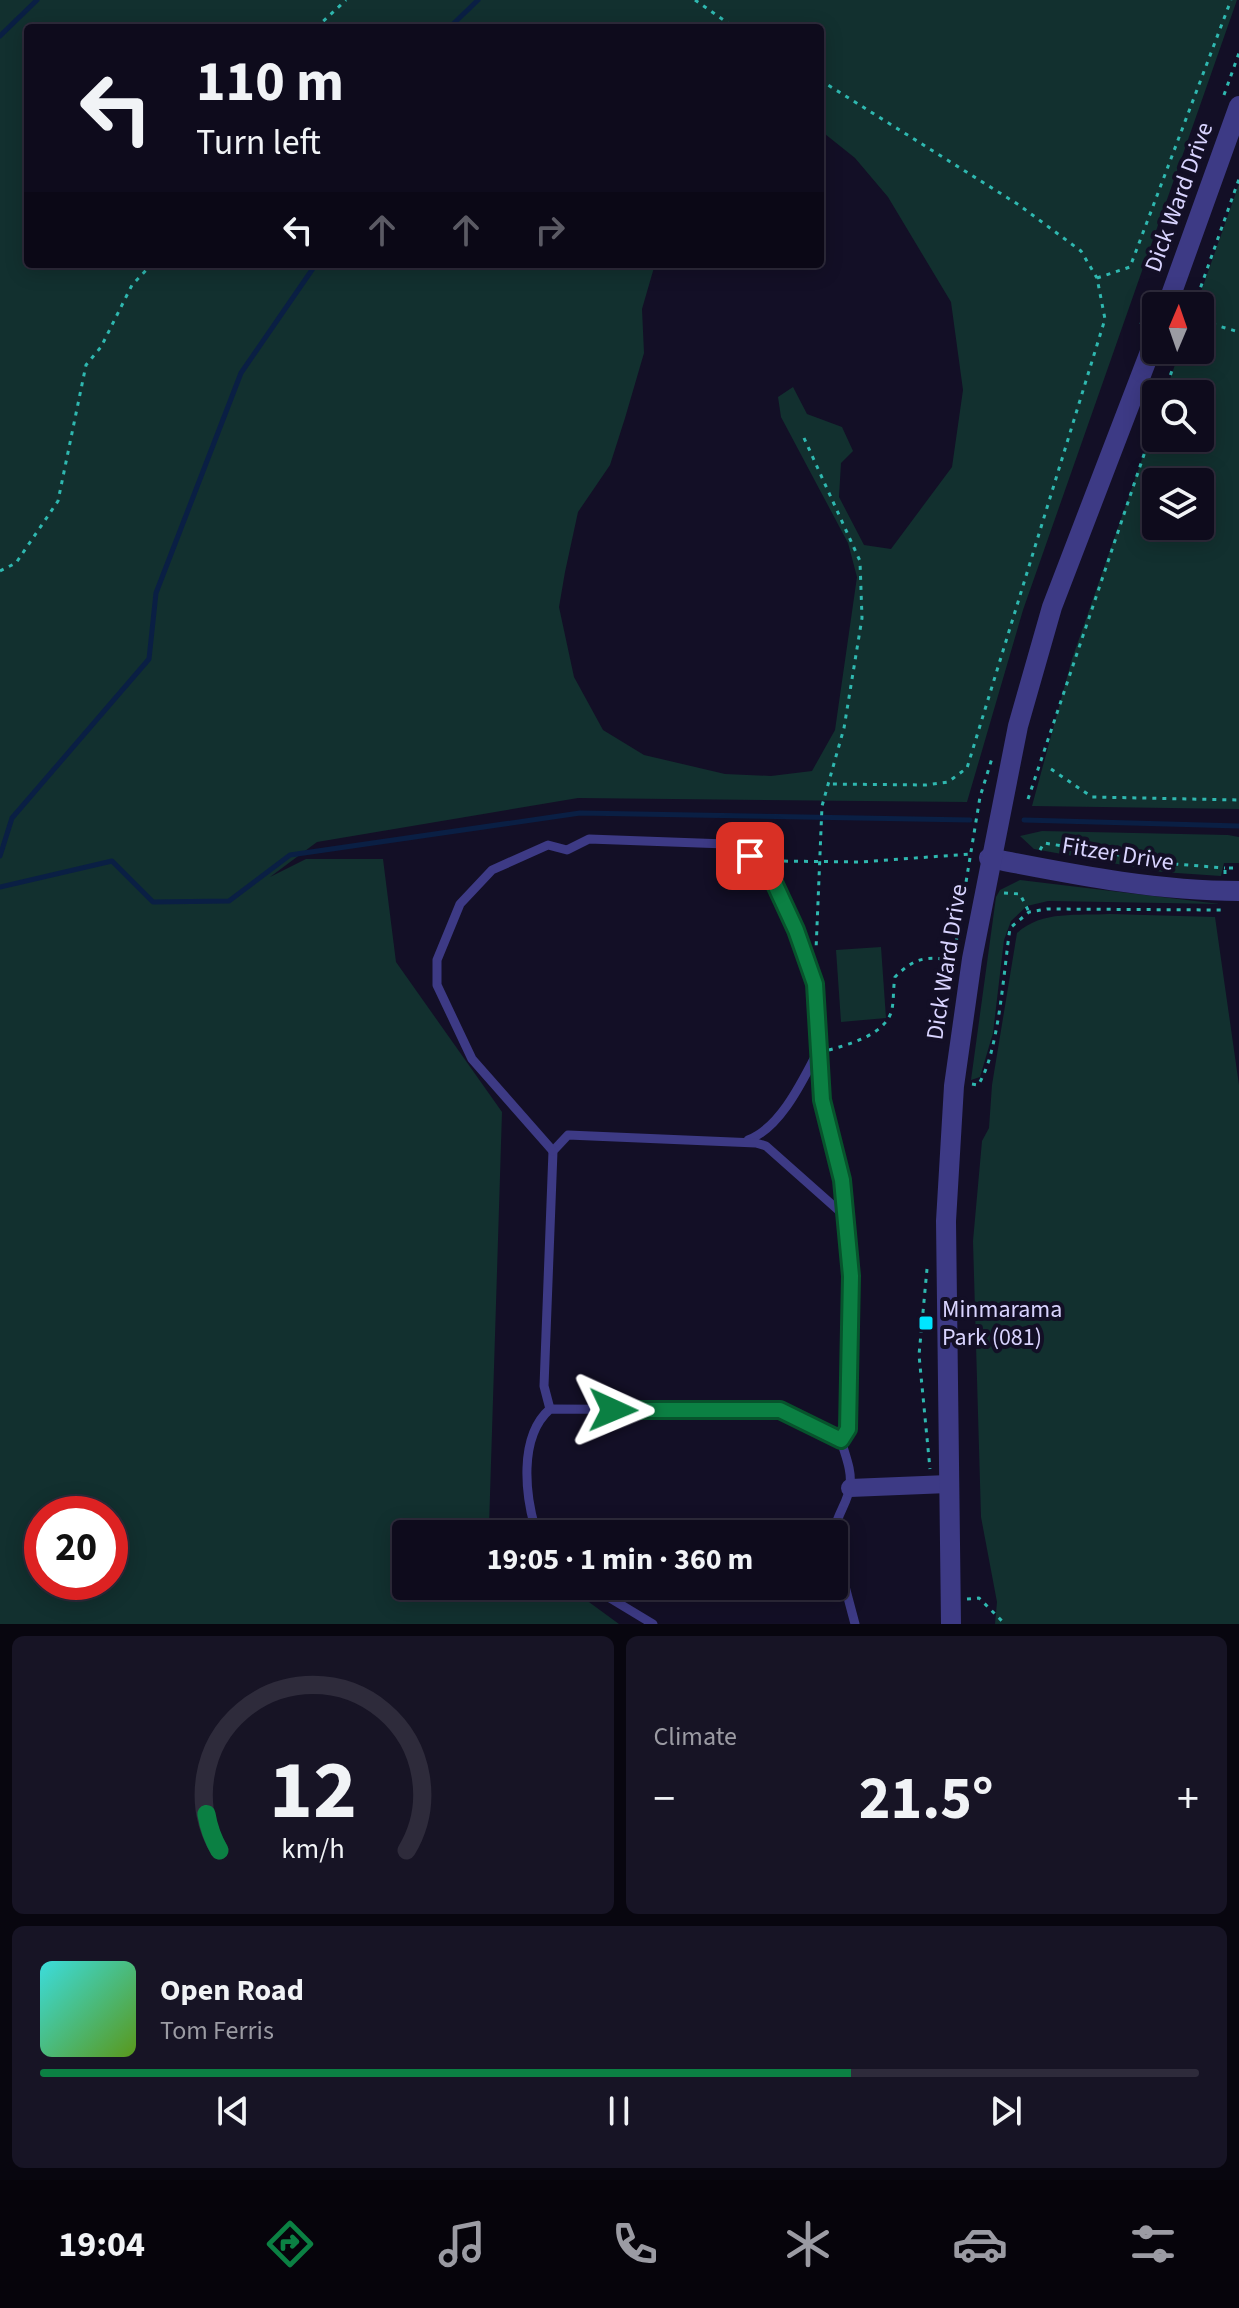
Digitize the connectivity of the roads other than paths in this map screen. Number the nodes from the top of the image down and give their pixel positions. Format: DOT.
graph roads {
  1 [pos="1239,106"];
  2 [pos="1172,292"];
  3 [pos="1145,364"];
  4 [pos="980,856"];
  5 [pos="1232,891"];
  6 [pos="817,1053"];
  7 [pos="745,1141"];
  8 [pos="553,1151"];
  9 [pos="846,1217"];
  10 [pos="550,1409"];
  11 [pos="841,1440"];
  12 [pos="948,1484"];
  13 [pos="850,1488"];
  14 [pos="532,1520"];
  15 [pos="836,1520"];
  16 [pos="848,1598"];
  17 [pos="613,1600"];
  18 [pos="653,1624"];
  19 [pos="855,1624"];
  20 [pos="951,1624"];
  1 -- 2 [label="street, Dick Ward Drive"];
  3 -- 4 [label="street, Dick Ward Drive"];
  4 -- 5 [label="street, Fitzer Drive"];
  4 -- 12 [label="street, Dick Ward Drive"];
  6 -- 7 [label="lane"];
  6 -- 8 [label="lane"];
  6 -- 9 [label="lane"];
  7 -- 8 [label="lane"];
  7 -- 9 [label="lane"];
  8 -- 10 [label="lane"];
  9 -- 11 [label="lane"];
  10 -- 11 [label="lane"];
  10 -- 14 [label="lane"];
  11 -- 13 [label="lane"];
  12 -- 13 [label="street"];
  12 -- 20 [label="street, Dick Ward Drive"];
  13 -- 15 [label="lane"];
  16 -- 19 [label="lane"];
  17 -- 18 [label="lane"];
}
